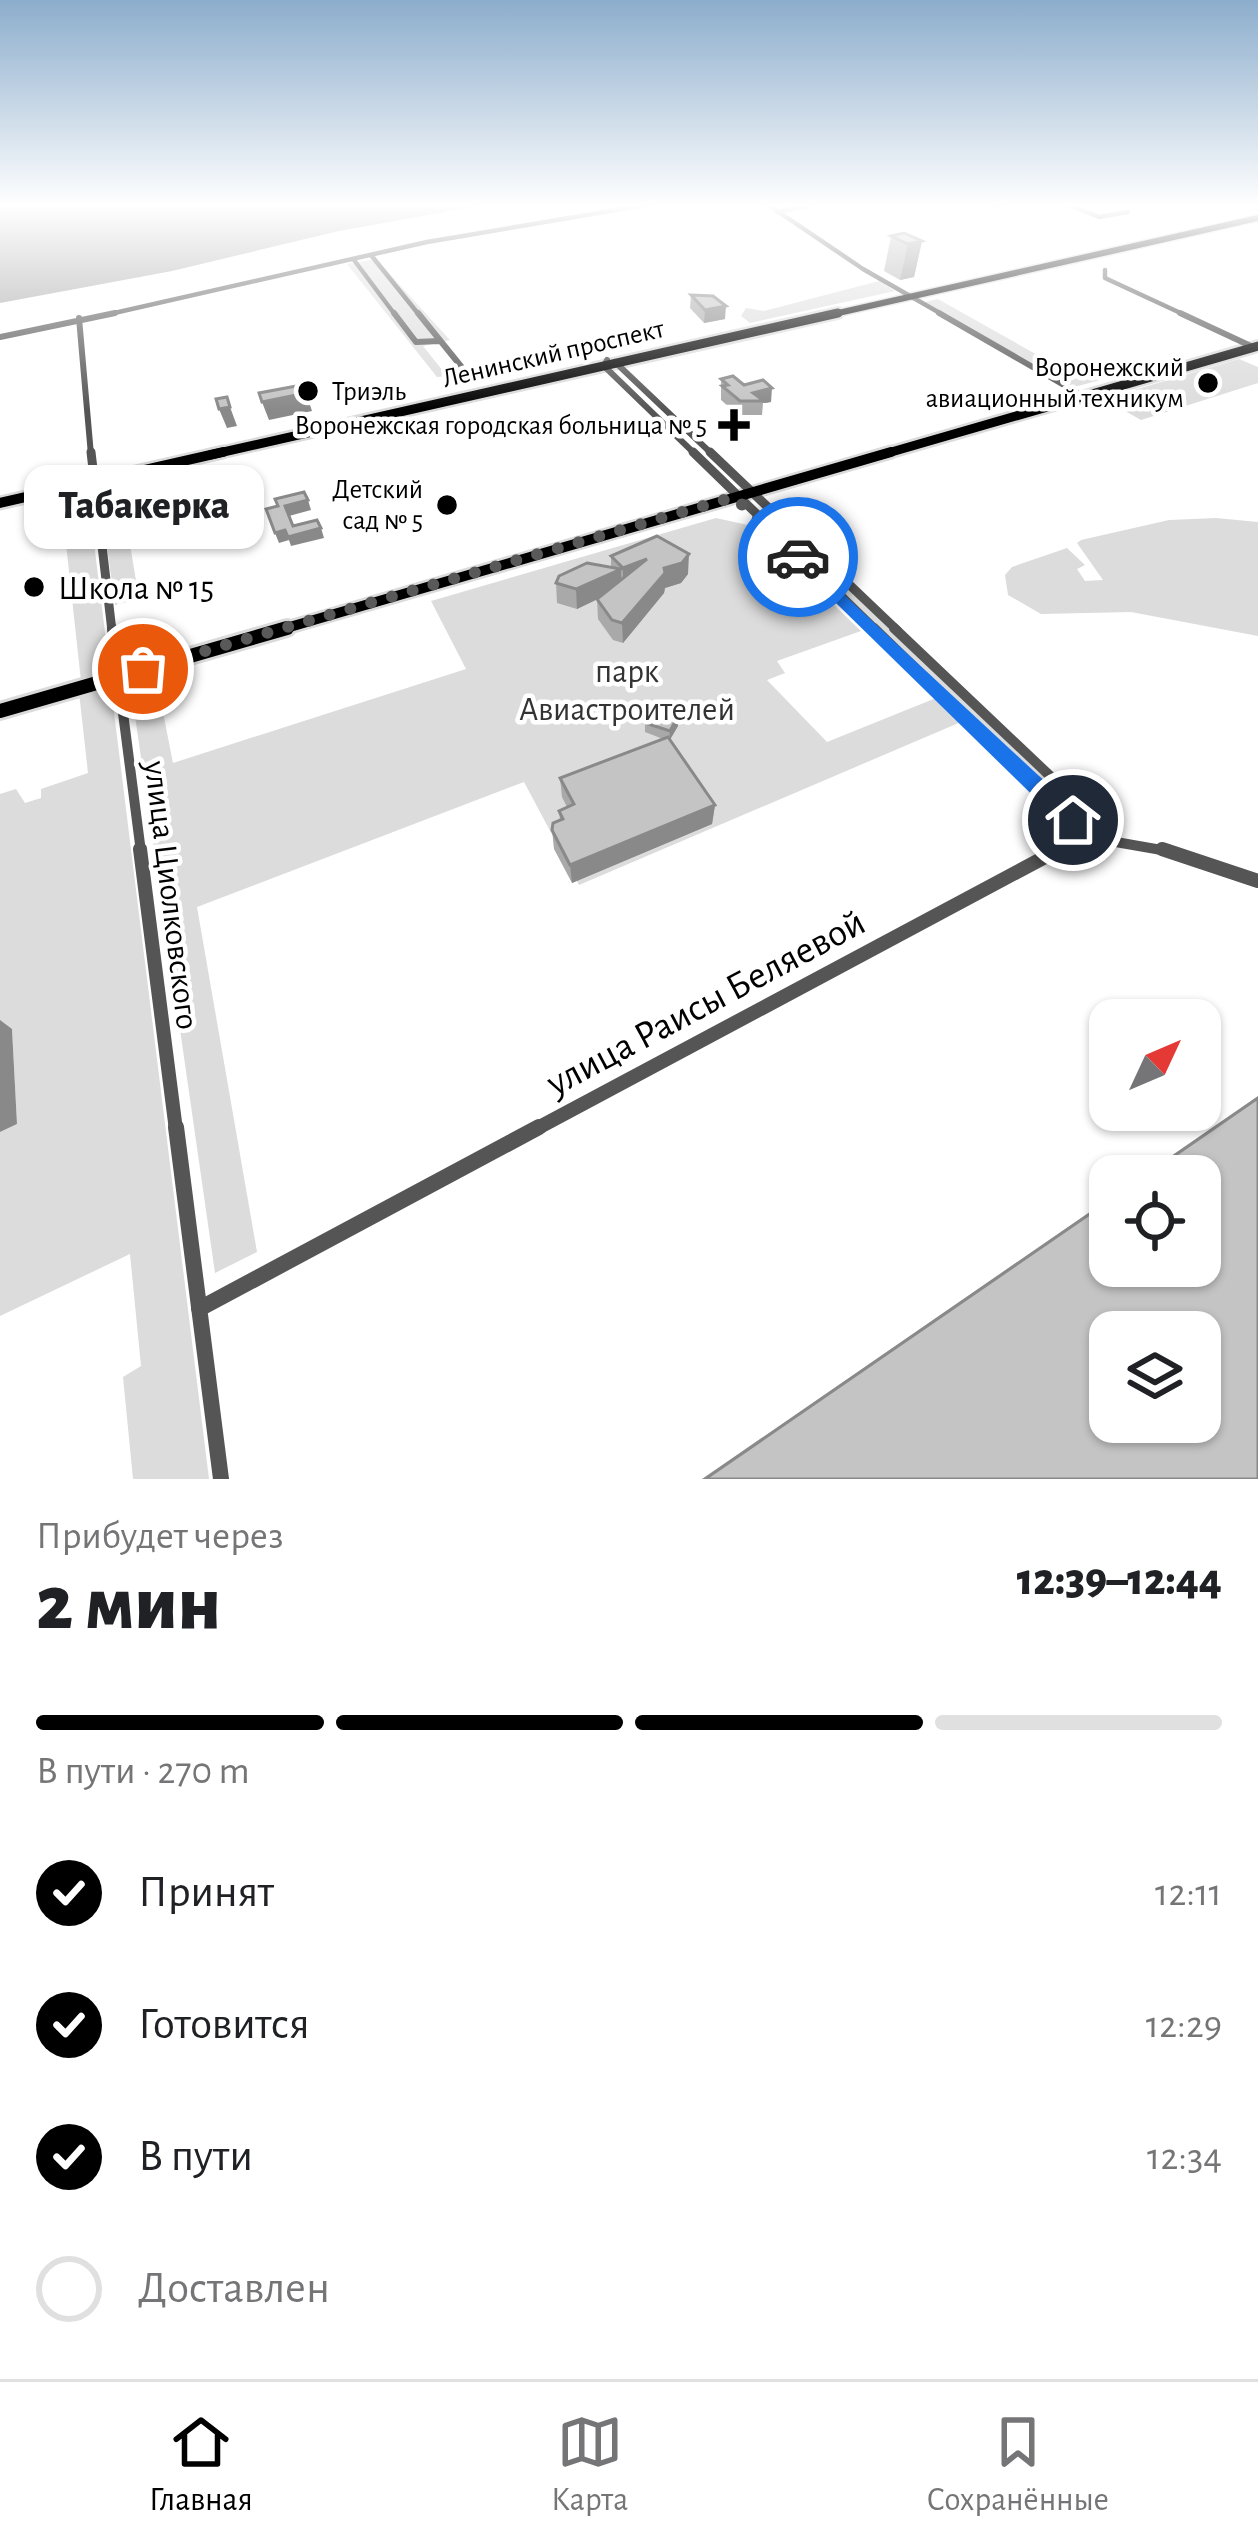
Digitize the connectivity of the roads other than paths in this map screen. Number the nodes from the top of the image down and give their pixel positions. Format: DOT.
graph roads {
  1 [pos="300,273"];
  2 [pos="365,273"];
  3 [pos="385,273"];
  4 [pos="874,273"];
  5 [pos="1006,273"];
  6 [pos="1106,273"];
  7 [pos="909,295"];
  8 [pos="80,318"];
  9 [pos="0,337"];
  10 [pos="439,340"];
  11 [pos="1255,346"];
  12 [pos="610,363"];
  13 [pos="464,370"];
  14 [pos="1084,396"];
  15 [pos="95,478"];
  16 [pos="751,492"];
  17 [pos="734,497"];
  18 [pos="0,499"];
  19 [pos="119,676"];
  20 [pos="0,711"];
  21 [pos="1106,840"];
  22 [pos="1258,881"];
  23 [pos="200,1309"];
  24 [pos="221,1479"];
  1 -- 8 [label="street"];
  2 -- 10 [label="street"];
  3 -- 10 [label="street"];
  4 -- 7 [label="street"];
  5 -- 7 [label="main road, Ленинский проспект"];
  6 -- 11 [label="street"];
  7 -- 12 [label="main road, Ленинский проспект"];
  7 -- 14 [label="street"];
  8 -- 9 [label="street"];
  8 -- 15 [label="street, улица Циолковского"];
  10 -- 13 [label="street"];
  11 -- 14 [label="main road"];
  12 -- 15 [label="main road, Ленинский проспект"];
  12 -- 16 [label="street"];
  12 -- 17 [label="street"];
  14 -- 16 [label="main road"];
  15 -- 18 [label="main road, Ленинский проспект"];
  15 -- 19 [label="street, улица Циолковского"];
  16 -- 17 [label="main road"];
  16 -- 21 [label="street"];
  17 -- 19 [label="main road"];
  17 -- 21 [label="street"];
  19 -- 20 [label="main road"];
  19 -- 23 [label="street, улица Циолковского"];
  21 -- 22 [label="street, улица Раисы Беляевой"];
  21 -- 23 [label="street, улица Раисы Беляевой"];
  23 -- 24 [label="street, улица Циолковского"];
}
